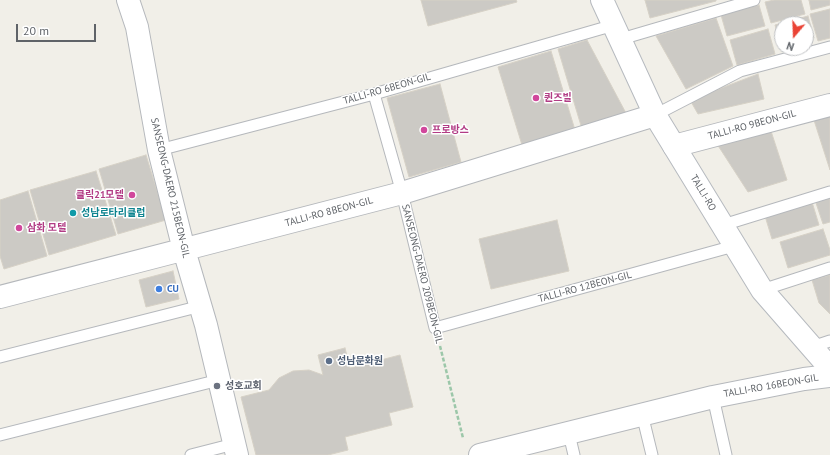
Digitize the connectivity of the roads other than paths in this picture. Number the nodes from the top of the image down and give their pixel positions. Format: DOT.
graph roads {
  1 [pos="128,0"];
  2 [pos="602,0"];
  3 [pos="754,0"];
  4 [pos="617,32"];
  5 [pos="830,47"];
  6 [pos="374,94"];
  7 [pos="830,104"];
  8 [pos="655,115"];
  9 [pos="674,146"];
  10 [pos="159,150"];
  11 [pos="830,192"];
  12 [pos="402,193"];
  13 [pos="723,226"];
  14 [pos="734,246"];
  15 [pos="184,250"];
  16 [pos="830,268"];
  17 [pos="762,290"];
  18 [pos="0,297"];
  19 [pos="201,306"];
  20 [pos="435,328"];
  21 [pos="821,344"];
  22 [pos="0,357"];
  23 [pos="830,368"];
  24 [pos="830,376"];
  25 [pos="219,380"];
  26 [pos="713,397"];
  27 [pos="642,414"];
  28 [pos="569,434"];
  29 [pos="0,435"];
  30 [pos="236,450"];
  31 [pos="190,455"];
  32 [pos="482,455"];
  33 [pos="574,455"];
  34 [pos="652,455"];
  35 [pos="726,455"];
  1 -- 10 [label="street, SANSEONG-DAERO 215BEON-GIL"];
  2 -- 4 [label="street, TALLI-RO"];
  3 -- 4 [label="lane, TALLI-RO 6BEON-GIL"];
  4 -- 6 [label="lane, TALLI-RO 6BEON-GIL"];
  4 -- 8 [label="street, TALLI-RO"];
  5 -- 8 [label="lane"];
  6 -- 10 [label="lane, TALLI-RO 6BEON-GIL"];
  6 -- 12 [label="lane, SANSEONG-DAERO 209BEON-GIL"];
  7 -- 9 [label="street, TALLI-RO 9BEON-GIL"];
  8 -- 9 [label="street, TALLI-RO"];
  8 -- 12 [label="street, TALLI-RO 8BEON-GIL"];
  9 -- 13 [label="street, TALLI-RO"];
  10 -- 15 [label="street, SANSEONG-DAERO 215BEON-GIL"];
  11 -- 13 [label="lane"];
  12 -- 15 [label="street, TALLI-RO 8BEON-GIL"];
  12 -- 20 [label="lane, SANSEONG-DAERO 209BEON-GIL"];
  13 -- 14 [label="street, TALLI-RO"];
  14 -- 17 [label="street, TALLI-RO"];
  14 -- 20 [label="lane, TALLI-RO 12BEON-GIL"];
  15 -- 18 [label="street, TALLI-RO 8BEON-GIL"];
  15 -- 19 [label="street, SANSEONG-DAERO 215BEON-GIL"];
  16 -- 17 [label="lane"];
  17 -- 21 [label="street, TALLI-RO"];
  19 -- 22 [label="lane"];
  19 -- 25 [label="street, SANSEONG-DAERO 215BEON-GIL"];
  21 -- 23 [label="street, TALLI-RO"];
  24 -- 26 [label="street, TALLI-RO 16BEON-GIL"];
  25 -- 29 [label="lane"];
  25 -- 30 [label="street, SANSEONG-DAERO 215BEON-GIL"];
  26 -- 27 [label="street, TALLI-RO 16BEON-GIL"];
  26 -- 35 [label="lane, TALLI-RO 16BEON-GIL"];
  27 -- 28 [label="street, TALLI-RO 16BEON-GIL"];
  27 -- 34 [label="lane"];
  28 -- 32 [label="street, TALLI-RO 16BEON-GIL"];
  28 -- 33 [label="lane"];
  30 -- 31 [label="lane, SANSEONG-DAERO 215BEON-GIL"];
}
